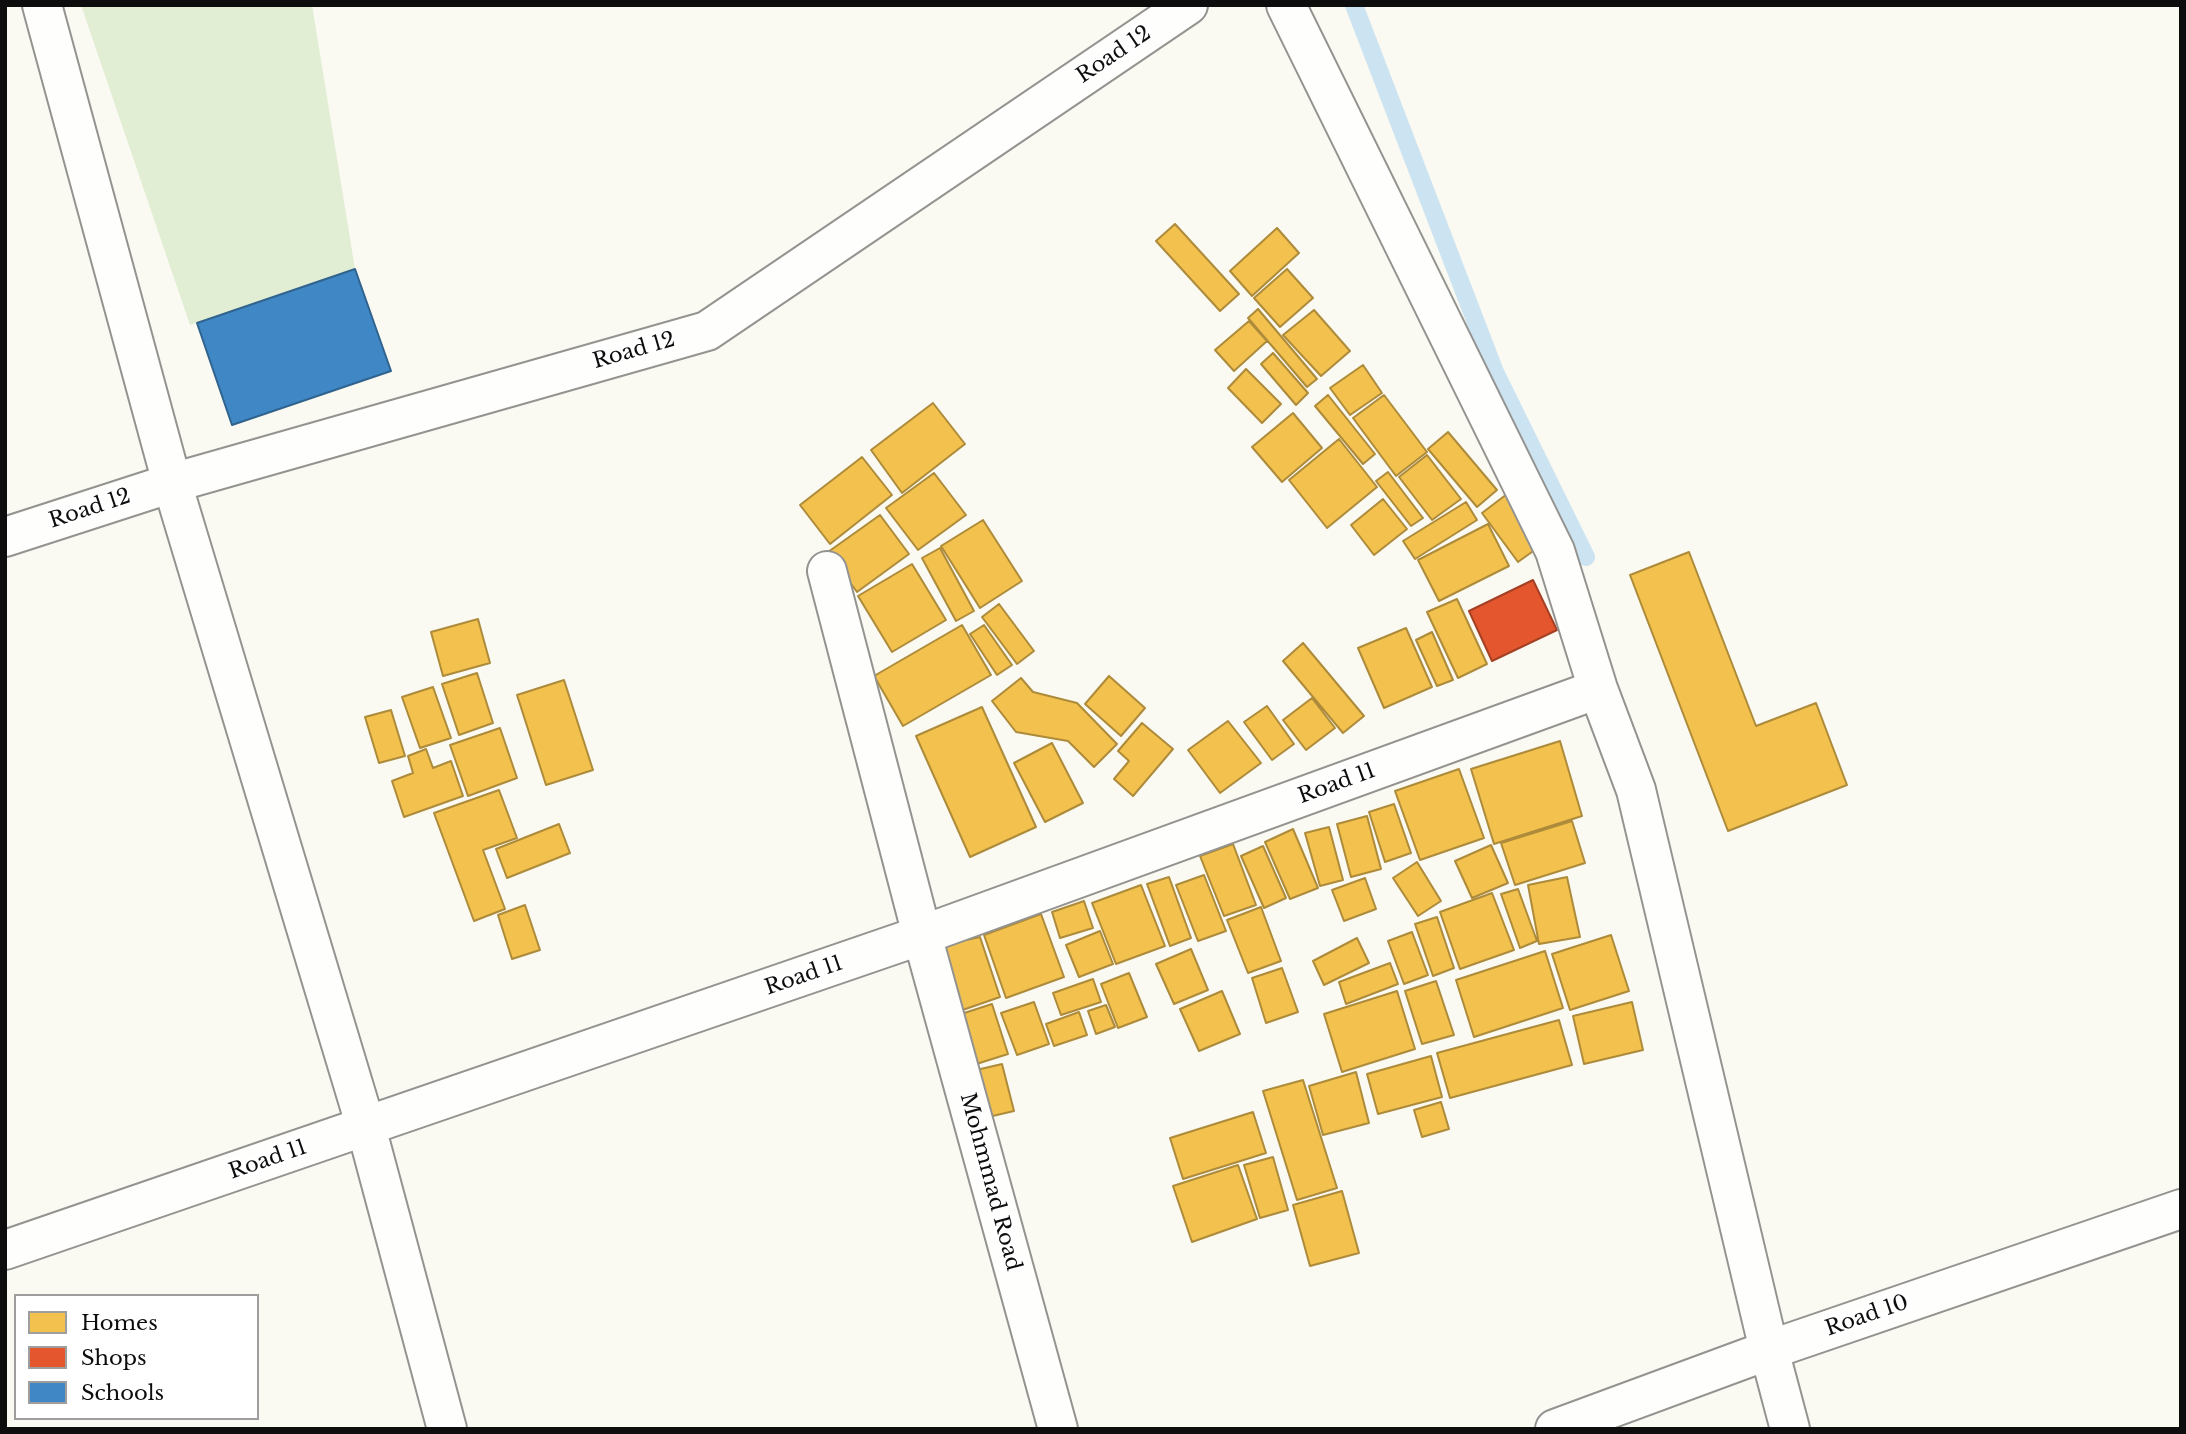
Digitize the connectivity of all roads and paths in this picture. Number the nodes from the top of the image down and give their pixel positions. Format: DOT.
graph roads {
  1 [pos="42,5"];
  2 [pos="1188,5"];
  3 [pos="1286,5"];
  4 [pos="172,483"];
  5 [pos="5,537"];
  6 [pos="827,572"];
  7 [pos="1598,689"];
  8 [pos="922,935"];
  9 [pos="366,1127"];
  10 [pos="2181,1209"];
  11 [pos="5,1250"];
  12 [pos="1769,1350"];
  13 [pos="447,1429"];
  14 [pos="1058,1429"];
  15 [pos="1555,1429"];
  16 [pos="1790,1429"];
  1 -- 4 [label="street"];
  2 -- 4 [label="street, Road 12"];
  3 -- 7 [label="street"];
  4 -- 5 [label="street, Road 12"];
  4 -- 9 [label="street"];
  6 -- 8 [label="street, Mohmmad Road"];
  7 -- 8 [label="street, Road 11"];
  7 -- 12 [label="street"];
  8 -- 9 [label="street, Road 11"];
  8 -- 14 [label="street, Mohmmad Road"];
  9 -- 11 [label="street, Road 11"];
  9 -- 13 [label="street"];
  10 -- 12 [label="street, Road 10"];
  12 -- 15 [label="street, Road 10"];
  12 -- 16 [label="street"];
}
